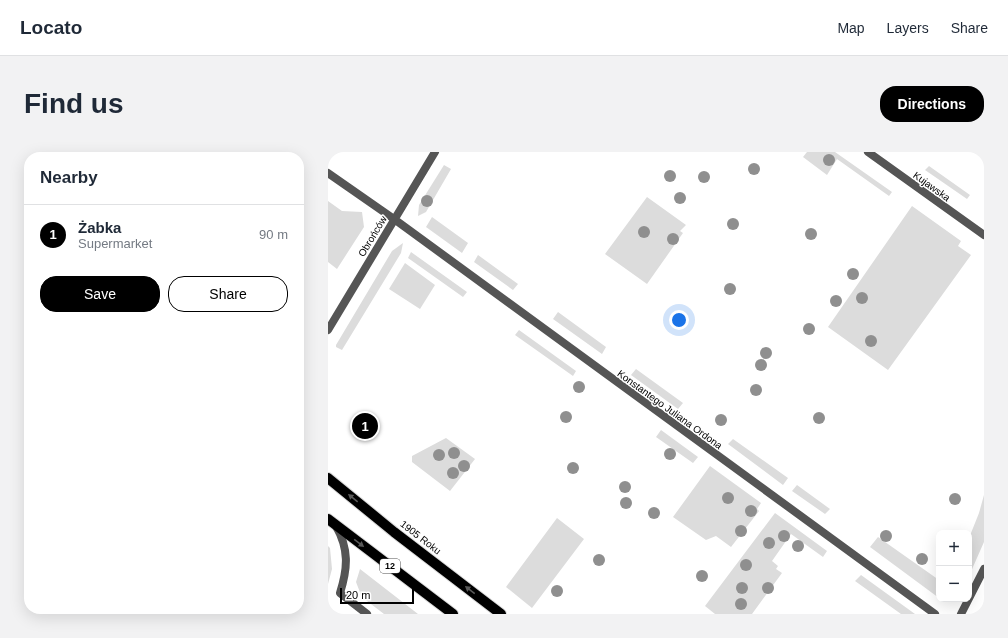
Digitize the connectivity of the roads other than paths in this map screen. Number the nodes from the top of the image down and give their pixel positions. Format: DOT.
graph roads {
  1 [pos="435,152"];
  2 [pos="868,152"];
  3 [pos="328,173"];
  4 [pos="394,219"];
  5 [pos="984,235"];
  6 [pos="328,330"];
  7 [pos="328,478"];
  8 [pos="331,521"];
  9 [pos="984,569"];
  10 [pos="367,614"];
  11 [pos="453,614"];
  12 [pos="501,614"];
  13 [pos="935,614"];
  14 [pos="961,614"];
  1 -- 4 [label="street, Obrońców"];
  2 -- 5 [label="street, Kujawska"];
  3 -- 4 [label="street, Konstantego Juliana Ordona"];
  4 -- 6 [label="street, Obrońców"];
  4 -- 13 [label="street, Konstantego Juliana Ordona"];
  12 -- 7 [label="main road, 1905 Roku, one-way"];
  8 -- 10 [label="street"];
  8 -- 11 [label="main road, 12, one-way"];
  9 -- 14 [label="street"];
}
